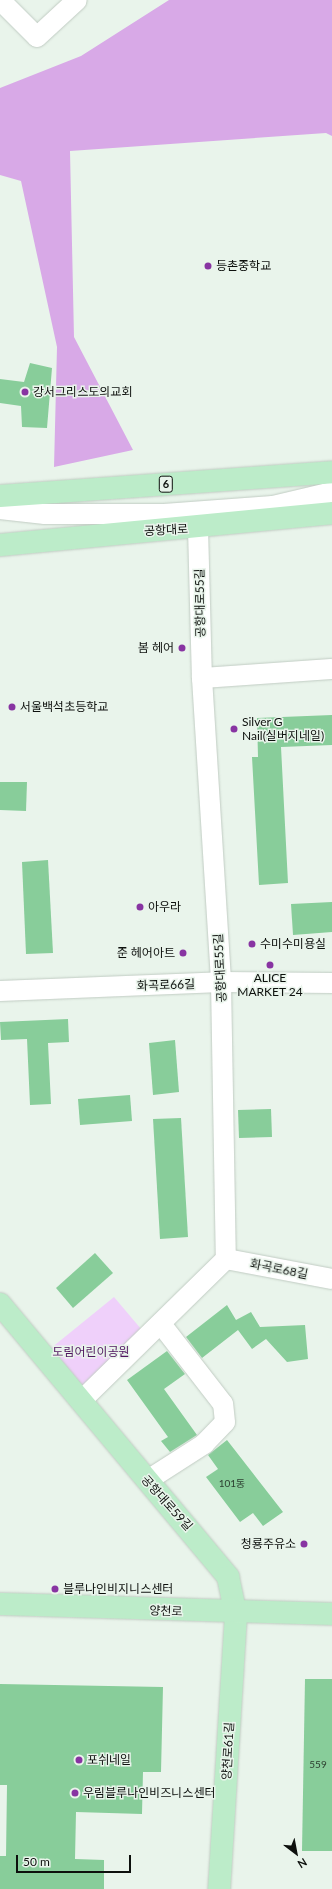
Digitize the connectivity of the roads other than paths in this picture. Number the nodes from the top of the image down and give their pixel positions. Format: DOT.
graph roads {
  1 [pos="0,0"];
  2 [pos="77,0"];
  3 [pos="332,472"];
  4 [pos="332,492"];
  5 [pos="0,496"];
  6 [pos="0,509"];
  7 [pos="332,513"];
  8 [pos="0,521"];
  9 [pos="198,528"];
  10 [pos="140,532"];
  11 [pos="0,545"];
  12 [pos="332,669"];
  13 [pos="202,678"];
  14 [pos="221,982"];
  15 [pos="332,983"];
  16 [pos="0,991"];
  17 [pos="226,1259"];
  18 [pos="332,1279"];
  19 [pos="0,1304"];
  20 [pos="161,1324"];
  21 [pos="81,1401"];
  22 [pos="148,1480"];
  23 [pos="0,1604"];
  24 [pos="236,1614"];
  25 [pos="332,1614"];
  26 [pos="219,1889"];
  1 -- 2 [label="street"];
  3 -- 5 [label="main road, 6"];
  4 -- 6 [label="street"];
  7 -- 9 [label="main road, 공항대로"];
  8 -- 10 [label="street"];
  9 -- 10 [label="main road, 공항대로"];
  9 -- 13 [label="street, 공항대로55길"];
  10 -- 11 [label="main road, 공항대로"];
  12 -- 13 [label="street"];
  13 -- 14 [label="street, 공항대로55길"];
  14 -- 15 [label="street, 화곡로66길"];
  14 -- 16 [label="street, 화곡로66길"];
  14 -- 17 [label="street, 공항대로55길"];
  17 -- 18 [label="street, 화곡로68길"];
  17 -- 20 [label="street"];
  19 -- 21 [label="main road, 공항대로59길"];
  20 -- 21 [label="street"];
  20 -- 22 [label="street"];
  21 -- 22 [label="main road, 공항대로59길"];
  22 -- 24 [label="main road, 공항대로59길"];
  23 -- 24 [label="main road, 양천로"];
  24 -- 25 [label="main road, 양천로"];
  24 -- 26 [label="main road, 양천로61길"];
}
